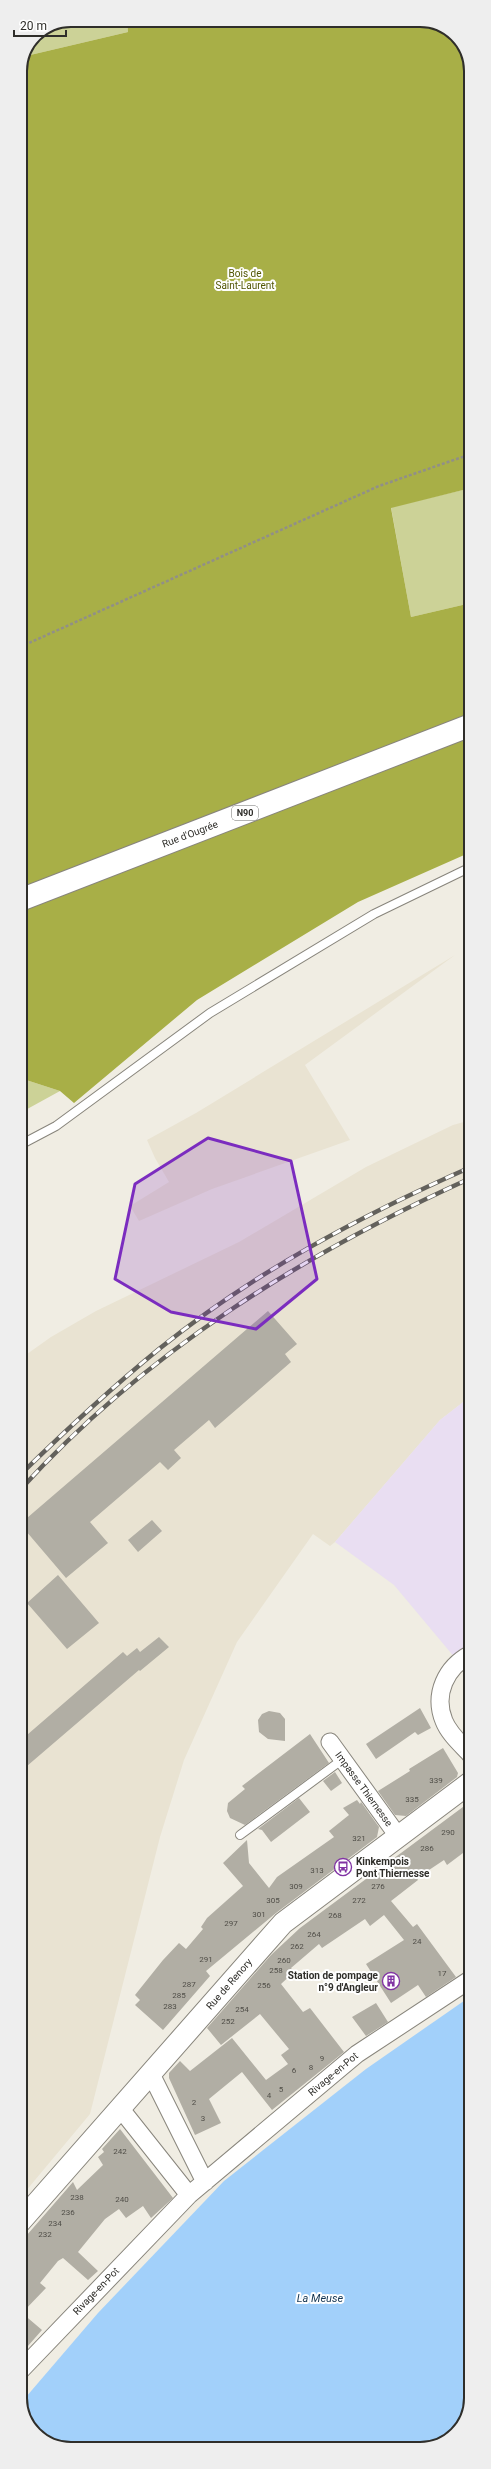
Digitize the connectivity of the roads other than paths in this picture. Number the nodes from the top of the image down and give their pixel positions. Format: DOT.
graph roads {
  1 [pos="464,728"];
  2 [pos="464,870"];
  3 [pos="27,897"];
  4 [pos="27,1141"];
  5 [pos="464,1659"];
  6 [pos="330,1742"];
  7 [pos="464,1747"];
  8 [pos="343,1759"];
  9 [pos="464,1787"];
  10 [pos="240,1835"];
  11 [pos="398,1836"];
  12 [pos="464,1984"];
  13 [pos="151,2074"];
  14 [pos="120,2108"];
  15 [pos="205,2182"];
  16 [pos="189,2195"];
  17 [pos="27,2214"];
  18 [pos="27,2364"];
  1 -- 3 [label="main road, Rue d'Ougrée / N90"];
  2 -- 4 [label="lane"];
  5 -- 7 [label="street"];
  6 -- 8 [label="street, Impasse Thiernesse"];
  8 -- 10 [label="lane"];
  8 -- 11 [label="street, Impasse Thiernesse"];
  9 -- 11 [label="street, Rue de Renory"];
  11 -- 13 [label="street, Rue de Renory"];
  12 -- 15 [label="street, Rivage-en-Pot"];
  13 -- 14 [label="street, Rue de Renory"];
  13 -- 15 [label="street"];
  14 -- 16 [label="street"];
  14 -- 17 [label="street, Rue de Renory"];
  15 -- 16 [label="street, Rivage-en-Pot"];
  16 -- 18 [label="street, Rivage-en-Pot"];
}
